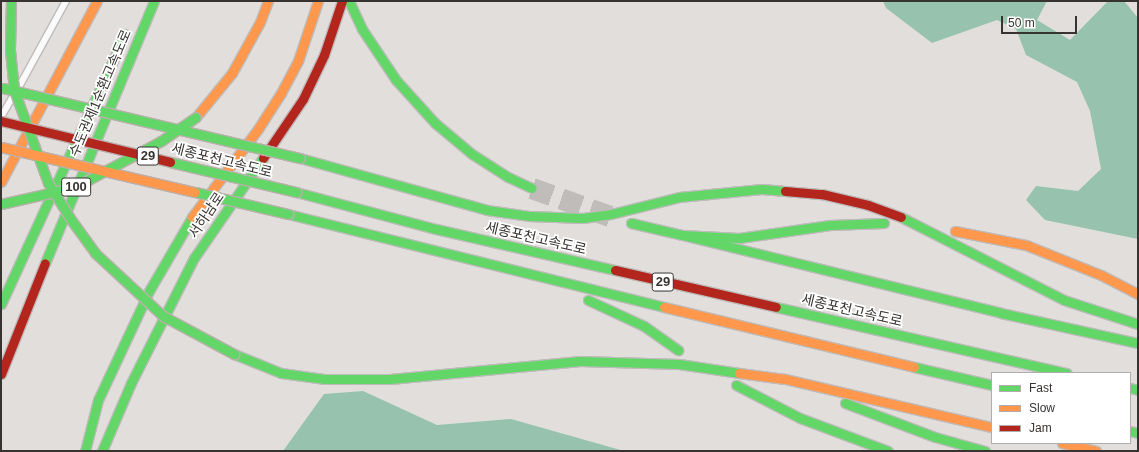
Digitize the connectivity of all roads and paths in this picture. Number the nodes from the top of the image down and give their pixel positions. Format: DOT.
graph roads {
  1 [pos="11,1"];
  2 [pos="66,1"];
  3 [pos="97,1"];
  4 [pos="154,1"];
  5 [pos="268,1"];
  6 [pos="318,1"];
  7 [pos="342,1"];
  8 [pos="349,1"];
  9 [pos="131,22"];
  10 [pos="1,88"];
  11 [pos="1,117"];
  12 [pos="1,121"];
  13 [pos="1,147"];
  14 [pos="1,182"];
  15 [pos="532,188"];
  16 [pos="1,204"];
  17 [pos="631,223"];
  18 [pos="884,223"];
  19 [pos="955,231"];
  20 [pos="682,235"];
  21 [pos="526,274"];
  22 [pos="1138,294"];
  23 [pos="1,304"];
  24 [pos="1138,324"];
  25 [pos="1138,343"];
  26 [pos="678,350"];
  27 [pos="896,363"];
  28 [pos="1063,372"];
  29 [pos="1,374"];
  30 [pos="785,379"];
  31 [pos="736,385"];
  32 [pos="991,385"];
  33 [pos="991,392"];
  34 [pos="991,427"];
  35 [pos="1066,444"];
  36 [pos="86,451"];
  37 [pos="102,451"];
  38 [pos="888,451"];
  39 [pos="985,451"];
  40 [pos="1096,451"];
  1 -- 30 [label="main road, bridge"];
  2 -- 11 [label="lane"];
  3 -- 14 [label="main road"];
  4 -- 29 [label="main road, 수도권제1순환고속도로 / 100"];
  5 -- 16 [label="main road, bridge"];
  6 -- 36 [label="main road, 서하남로"];
  7 -- 37 [label="main road, 서하남로"];
  8 -- 15 [label="main road"];
  9 -- 23 [label="main road, 수도권제1순환고속도로 / 100"];
  10 -- 24 [label="main road, bridge"];
  12 -- 28 [label="main road, 세종포천고속도로 / 29, bridge"];
  13 -- 21 [label="main road, 29, bridge"];
  17 -- 20 [label="main road"];
  18 -- 20 [label="main road"];
  19 -- 22 [label="main road"];
  20 -- 25 [label="main road"];
  21 -- 26 [label="main road"];
  21 -- 27 [label="main road, 29"];
  27 -- 32 [label="main road, 29"];
  27 -- 33 [label="main road"];
  30 -- 34 [label="main road"];
  30 -- 39 [label="main road"];
  31 -- 38 [label="main road"];
  35 -- 40 [label="main road"];
}
